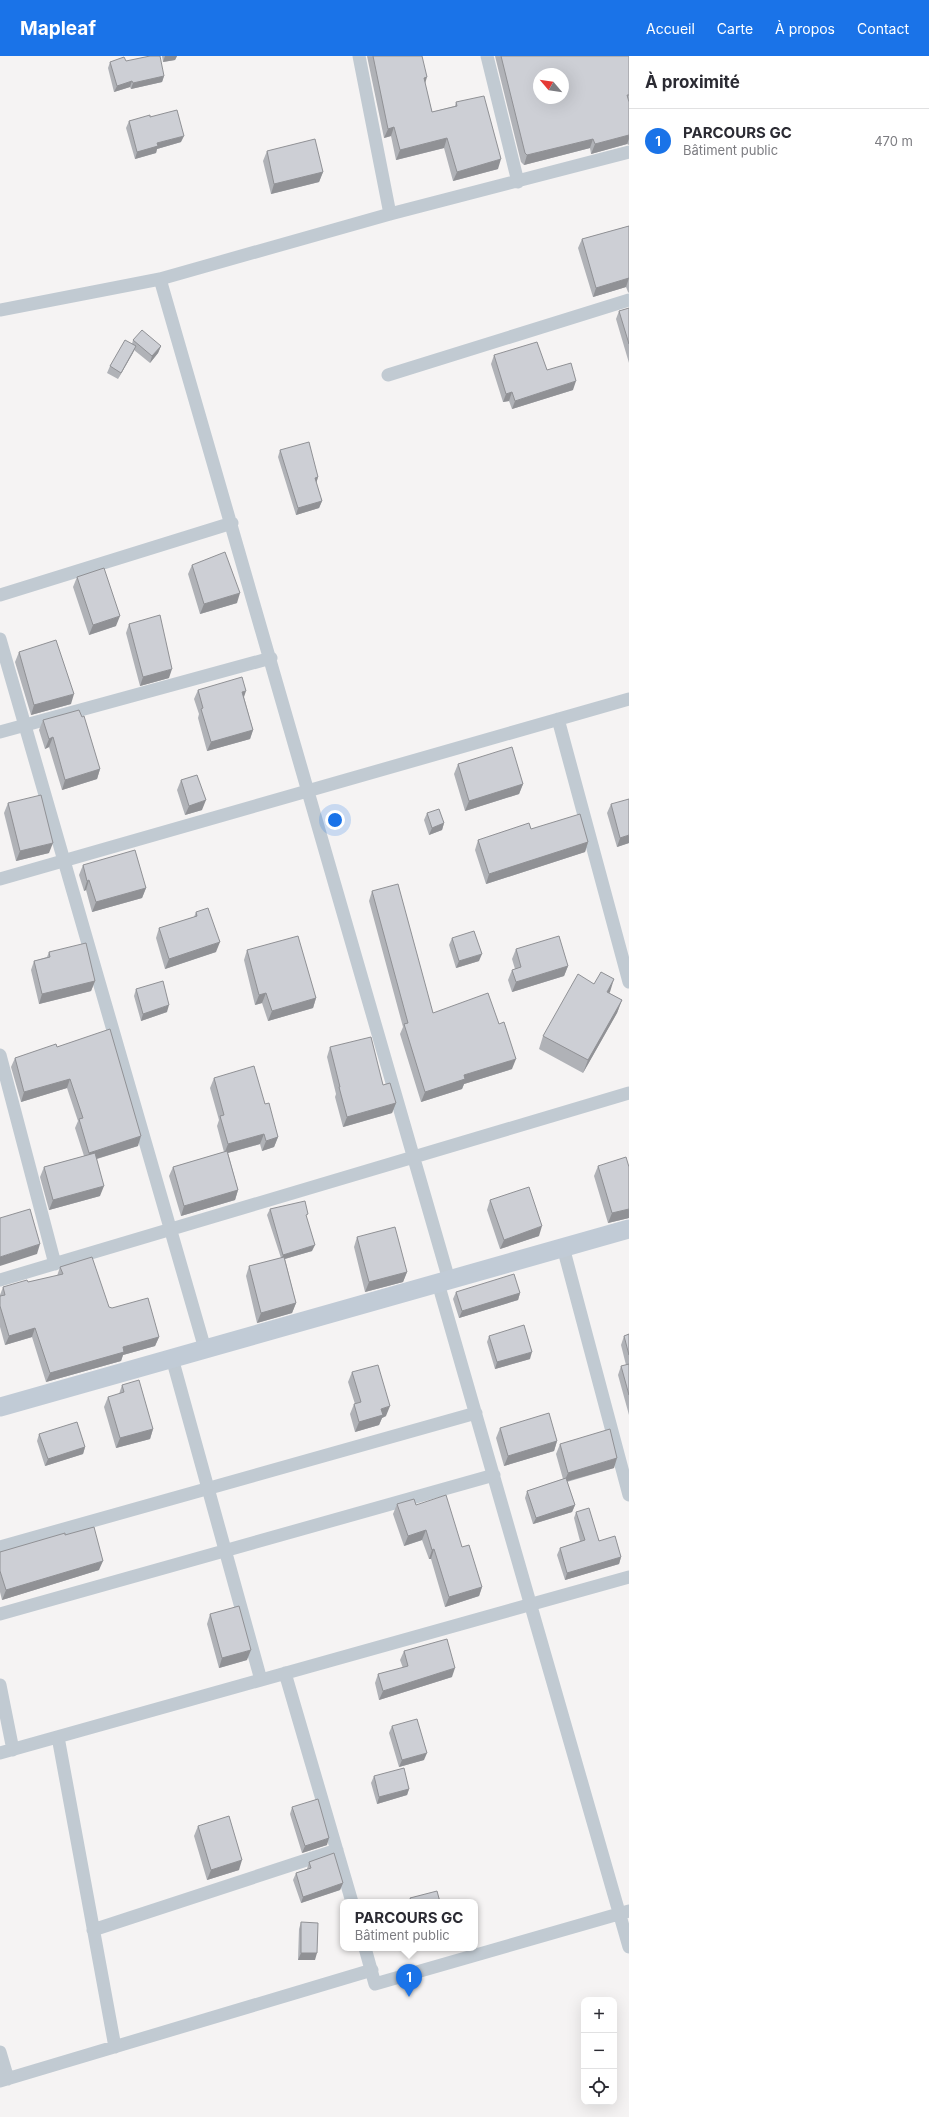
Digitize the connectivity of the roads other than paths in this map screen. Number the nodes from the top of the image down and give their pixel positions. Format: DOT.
graph roads {
  1 [pos="359,56"];
  2 [pos="487,56"];
  3 [pos="629,152"];
  4 [pos="518,182"];
  5 [pos="390,214"];
  6 [pos="160,279"];
  7 [pos="629,300"];
  8 [pos="0,310"];
  9 [pos="388,375"];
  10 [pos="232,524"];
  11 [pos="0,595"];
  12 [pos="0,639"];
  13 [pos="271,658"];
  14 [pos="629,699"];
  15 [pos="558,719"];
  16 [pos="25,726"];
  17 [pos="0,732"];
  18 [pos="309,790"];
  19 [pos="64,861"];
  20 [pos="0,879"];
  21 [pos="629,982"];
  22 [pos="0,1055"];
  23 [pos="629,1093"];
  24 [pos="414,1157"];
  25 [pos="629,1229"];
  26 [pos="170,1230"];
  27 [pos="563,1247"];
  28 [pos="55,1264"];
  29 [pos="0,1280"];
  30 [pos="444,1281"];
  31 [pos="205,1349"];
  32 [pos="172,1358"];
  33 [pos="0,1407"];
  34 [pos="476,1413"];
  35 [pos="494,1475"];
  36 [pos="208,1488"];
  37 [pos="629,1495"];
  38 [pos="0,1547"];
  39 [pos="225,1551"];
  40 [pos="629,1577"];
  41 [pos="531,1604"];
  42 [pos="0,1614"];
  43 [pos="285,1673"];
  44 [pos="261,1680"];
  45 [pos="0,1685"];
  46 [pos="58,1737"];
  47 [pos="6,1751"];
  48 [pos="337,1850"];
  49 [pos="351,1899"];
  50 [pos="624,1913"];
  51 [pos="93,1930"];
  52 [pos="629,1947"];
  53 [pos="366,1951"];
  54 [pos="372,1970"];
  55 [pos="115,2047"];
  56 [pos="0,2052"];
  57 [pos="4,2080"];
  1 -- 5 [label="street"];
  2 -- 4 [label="street"];
  3 -- 4 [label="street"];
  4 -- 5 [label="street"];
  5 -- 6 [label="street"];
  6 -- 8 [label="street"];
  6 -- 10 [label="street"];
  7 -- 9 [label="street"];
  10 -- 11 [label="street"];
  10 -- 13 [label="street"];
  12 -- 16 [label="street"];
  13 -- 16 [label="street"];
  13 -- 18 [label="street"];
  14 -- 15 [label="street"];
  15 -- 18 [label="street"];
  15 -- 21 [label="street"];
  16 -- 17 [label="street"];
  16 -- 19 [label="street"];
  18 -- 19 [label="street"];
  18 -- 24 [label="street"];
  19 -- 20 [label="street"];
  19 -- 26 [label="street"];
  22 -- 28 [label="street"];
  23 -- 24 [label="street"];
  24 -- 26 [label="street"];
  24 -- 30 [label="street"];
  25 -- 27 [label="street"];
  26 -- 28 [label="street"];
  26 -- 31 [label="street"];
  27 -- 30 [label="street"];
  27 -- 37 [label="street"];
  28 -- 29 [label="street"];
  30 -- 31 [label="street"];
  30 -- 34 [label="street"];
  31 -- 32 [label="street"];
  32 -- 33 [label="street"];
  32 -- 36 [label="street"];
  34 -- 35 [label="street"];
  34 -- 36 [label="street"];
  35 -- 39 [label="street"];
  35 -- 41 [label="street"];
  36 -- 38 [label="street"];
  36 -- 39 [label="street"];
  39 -- 42 [label="street"];
  39 -- 44 [label="street"];
  40 -- 41 [label="street"];
  41 -- 43 [label="street"];
  41 -- 50 [label="street"];
  43 -- 44 [label="street"];
  43 -- 48 [label="street"];
  44 -- 46 [label="street"];
  45 -- 47 [label="street"];
  46 -- 47 [label="street"];
  46 -- 51 [label="street"];
  48 -- 49 [label="street"];
  48 -- 51 [label="street"];
  50 -- 52 [label="street"];
  50 -- 54 [label="street"];
  51 -- 55 [label="street"];
  53 -- 54 [label="street"];
  54 -- 55 [label="street"];
  55 -- 57 [label="street"];
  56 -- 57 [label="street"];
}
